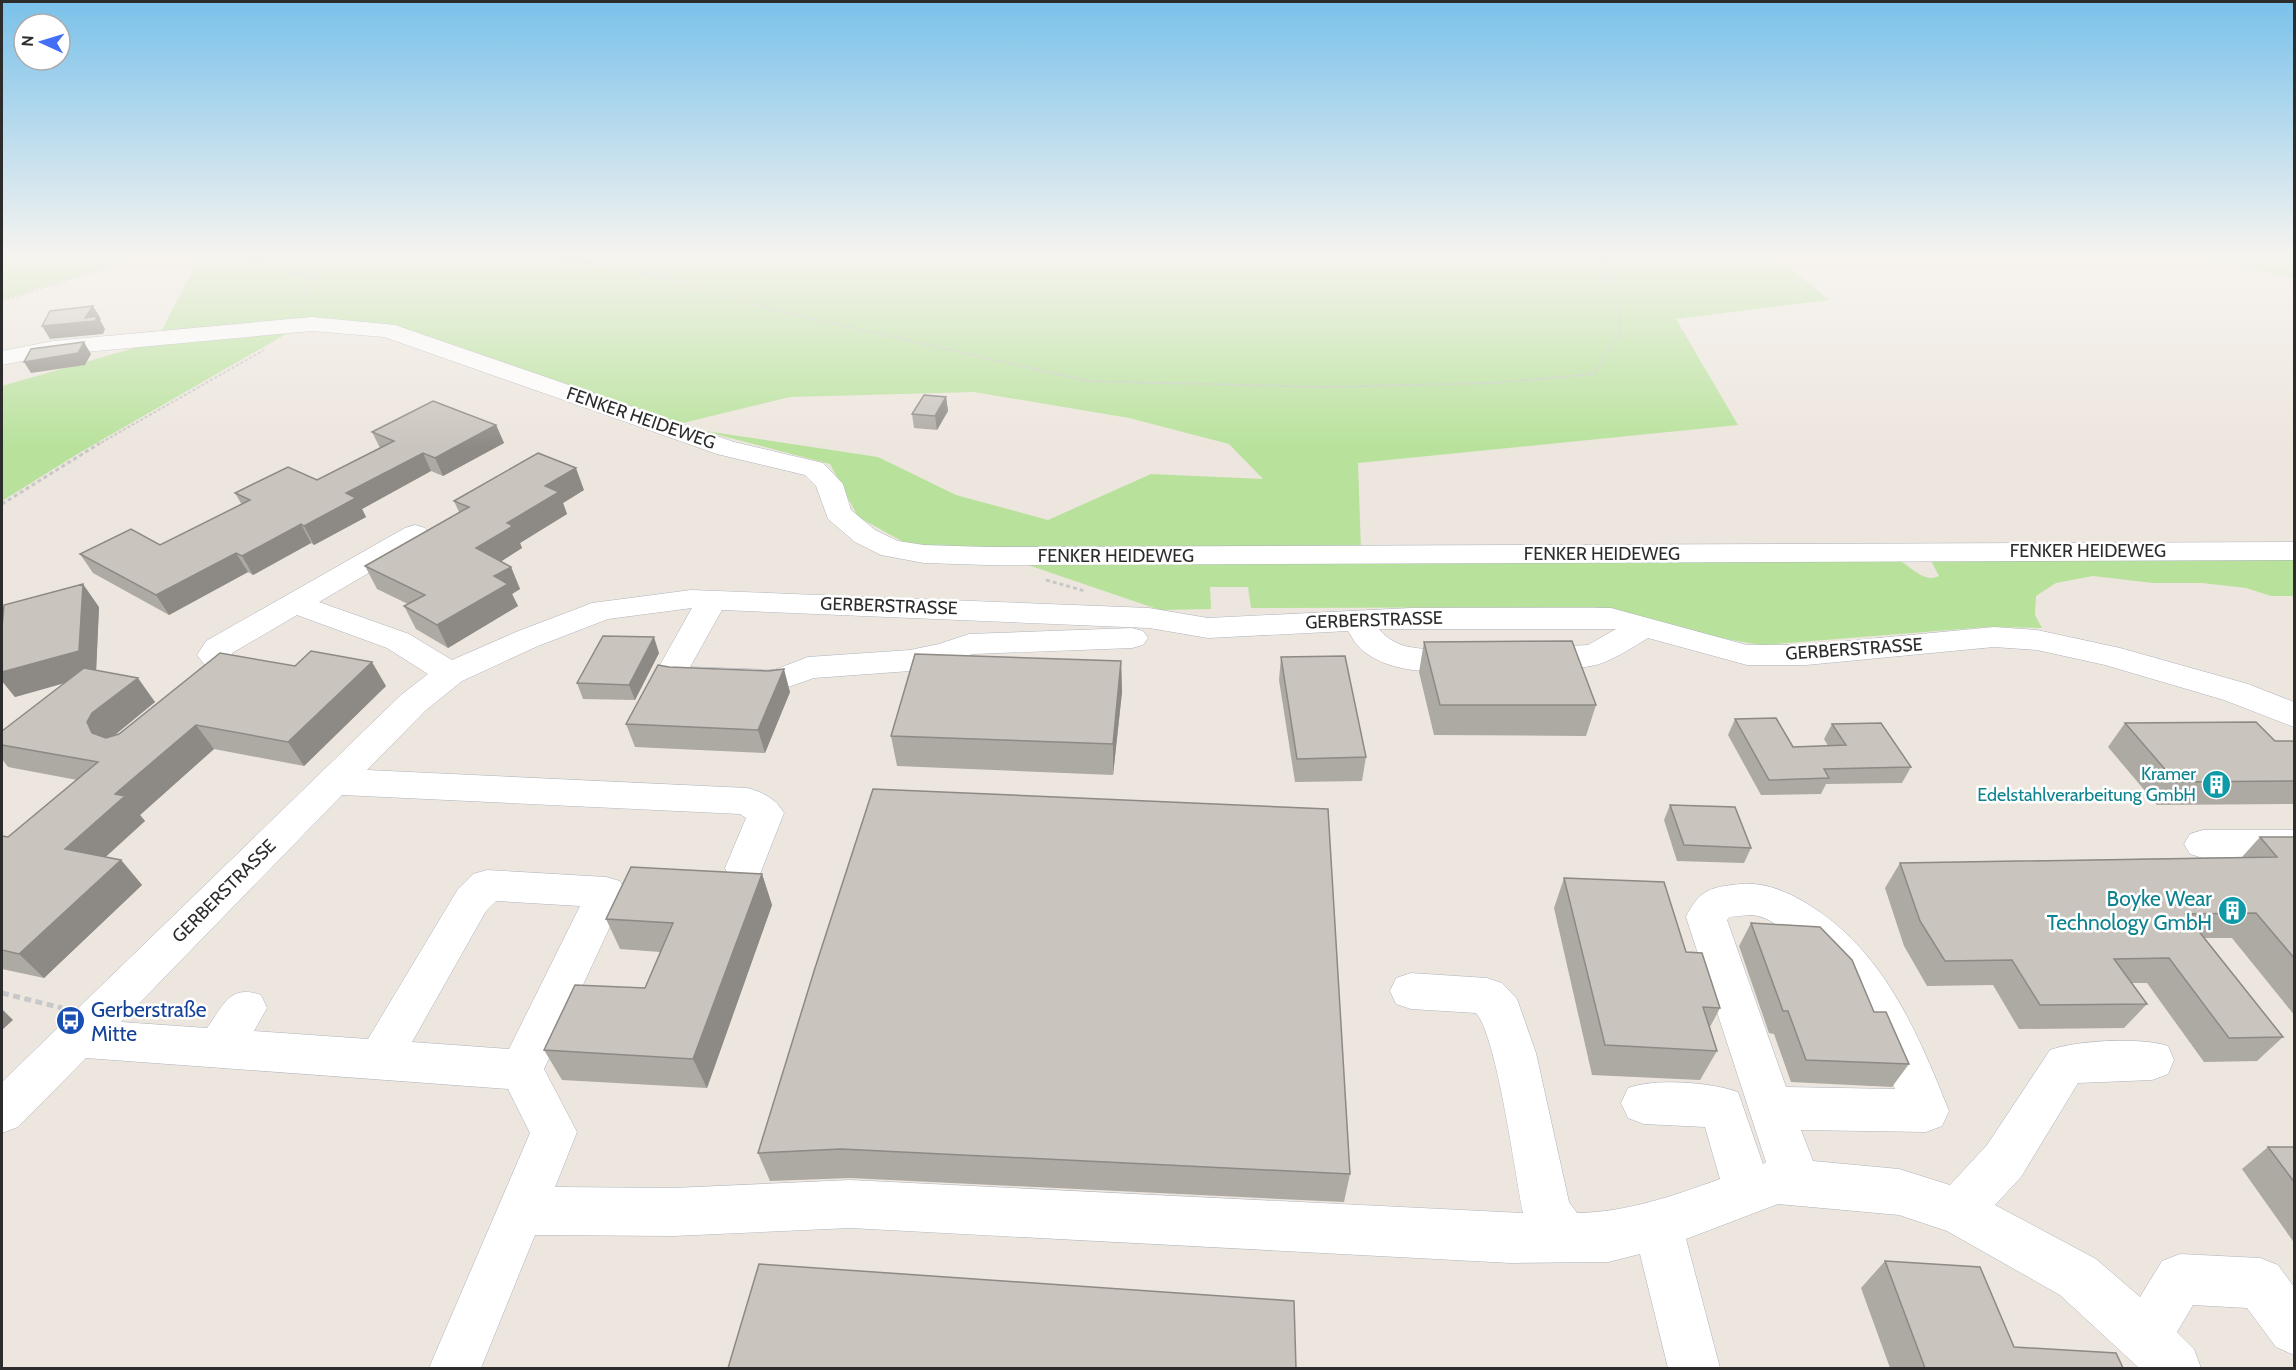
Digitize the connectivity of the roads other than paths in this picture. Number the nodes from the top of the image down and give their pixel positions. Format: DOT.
graph roads {
  1 [pos="2,358"];
  2 [pos="415,534"];
  3 [pos="2295,551"];
  4 [pos="712,600"];
  5 [pos="295,604"];
  6 [pos="1357,621"];
  7 [pos="1179,623"];
  8 [pos="1645,627"];
  9 [pos="450,673"];
  10 [pos="176,707"];
  11 [pos="2293,710"];
  12 [pos="334,782"];
  13 [pos="2203,844"];
  14 [pos="2295,844"];
  15 [pos="744,868"];
  16 [pos="1411,991"];
  17 [pos="246,1008"];
  18 [pos="87,1027"];
  19 [pos="218,1048"];
  20 [pos="379,1060"];
  21 [pos="2152,1060"];
  22 [pos="521,1070"];
  23 [pos="1644,1103"];
  24 [pos="1770,1108"];
  25 [pos="2,1112"];
  26 [pos="1797,1182"];
  27 [pos="1748,1192"];
  28 [pos="521,1211"];
  29 [pos="1958,1211"];
  30 [pos="1658,1226"];
  31 [pos="1565,1237"];
  32 [pos="2295,1329"];
  33 [pos="2160,1352"];
  34 [pos="455,1368"];
  35 [pos="1694,1368"];
  1 -- 3 [label="street, FENKER HEIDEWEG"];
  2 -- 5 [label="street"];
  4 -- 7 [label="street, GERBERSTRASSE"];
  4 -- 7 [label="street"];
  4 -- 9 [label="street, GERBERSTRASSE"];
  5 -- 9 [label="street"];
  5 -- 10 [label="street"];
  6 -- 7 [label="street, GERBERSTRASSE"];
  6 -- 8 [label="street, GERBERSTRASSE"];
  6 -- 8 [label="street"];
  8 -- 11 [label="street, GERBERSTRASSE"];
  9 -- 12 [label="street, GERBERSTRASSE"];
  12 -- 15 [label="street"];
  12 -- 18 [label="street, GERBERSTRASSE"];
  13 -- 14 [label="street"];
  16 -- 31 [label="street"];
  17 -- 19 [label="street"];
  18 -- 19 [label="street"];
  18 -- 25 [label="street, GERBERSTRASSE"];
  19 -- 20 [label="street"];
  20 -- 22 [label="street"];
  20 -- 22 [label="street"];
  21 -- 29 [label="street"];
  22 -- 28 [label="street"];
  23 -- 27 [label="street"];
  24 -- 24 [label="street"];
  24 -- 26 [label="street"];
  26 -- 27 [label="street"];
  26 -- 29 [label="street"];
  27 -- 30 [label="street"];
  28 -- 31 [label="street"];
  28 -- 34 [label="street"];
  29 -- 33 [label="street"];
  30 -- 31 [label="street"];
  30 -- 35 [label="street"];
  32 -- 33 [label="street"];
}
